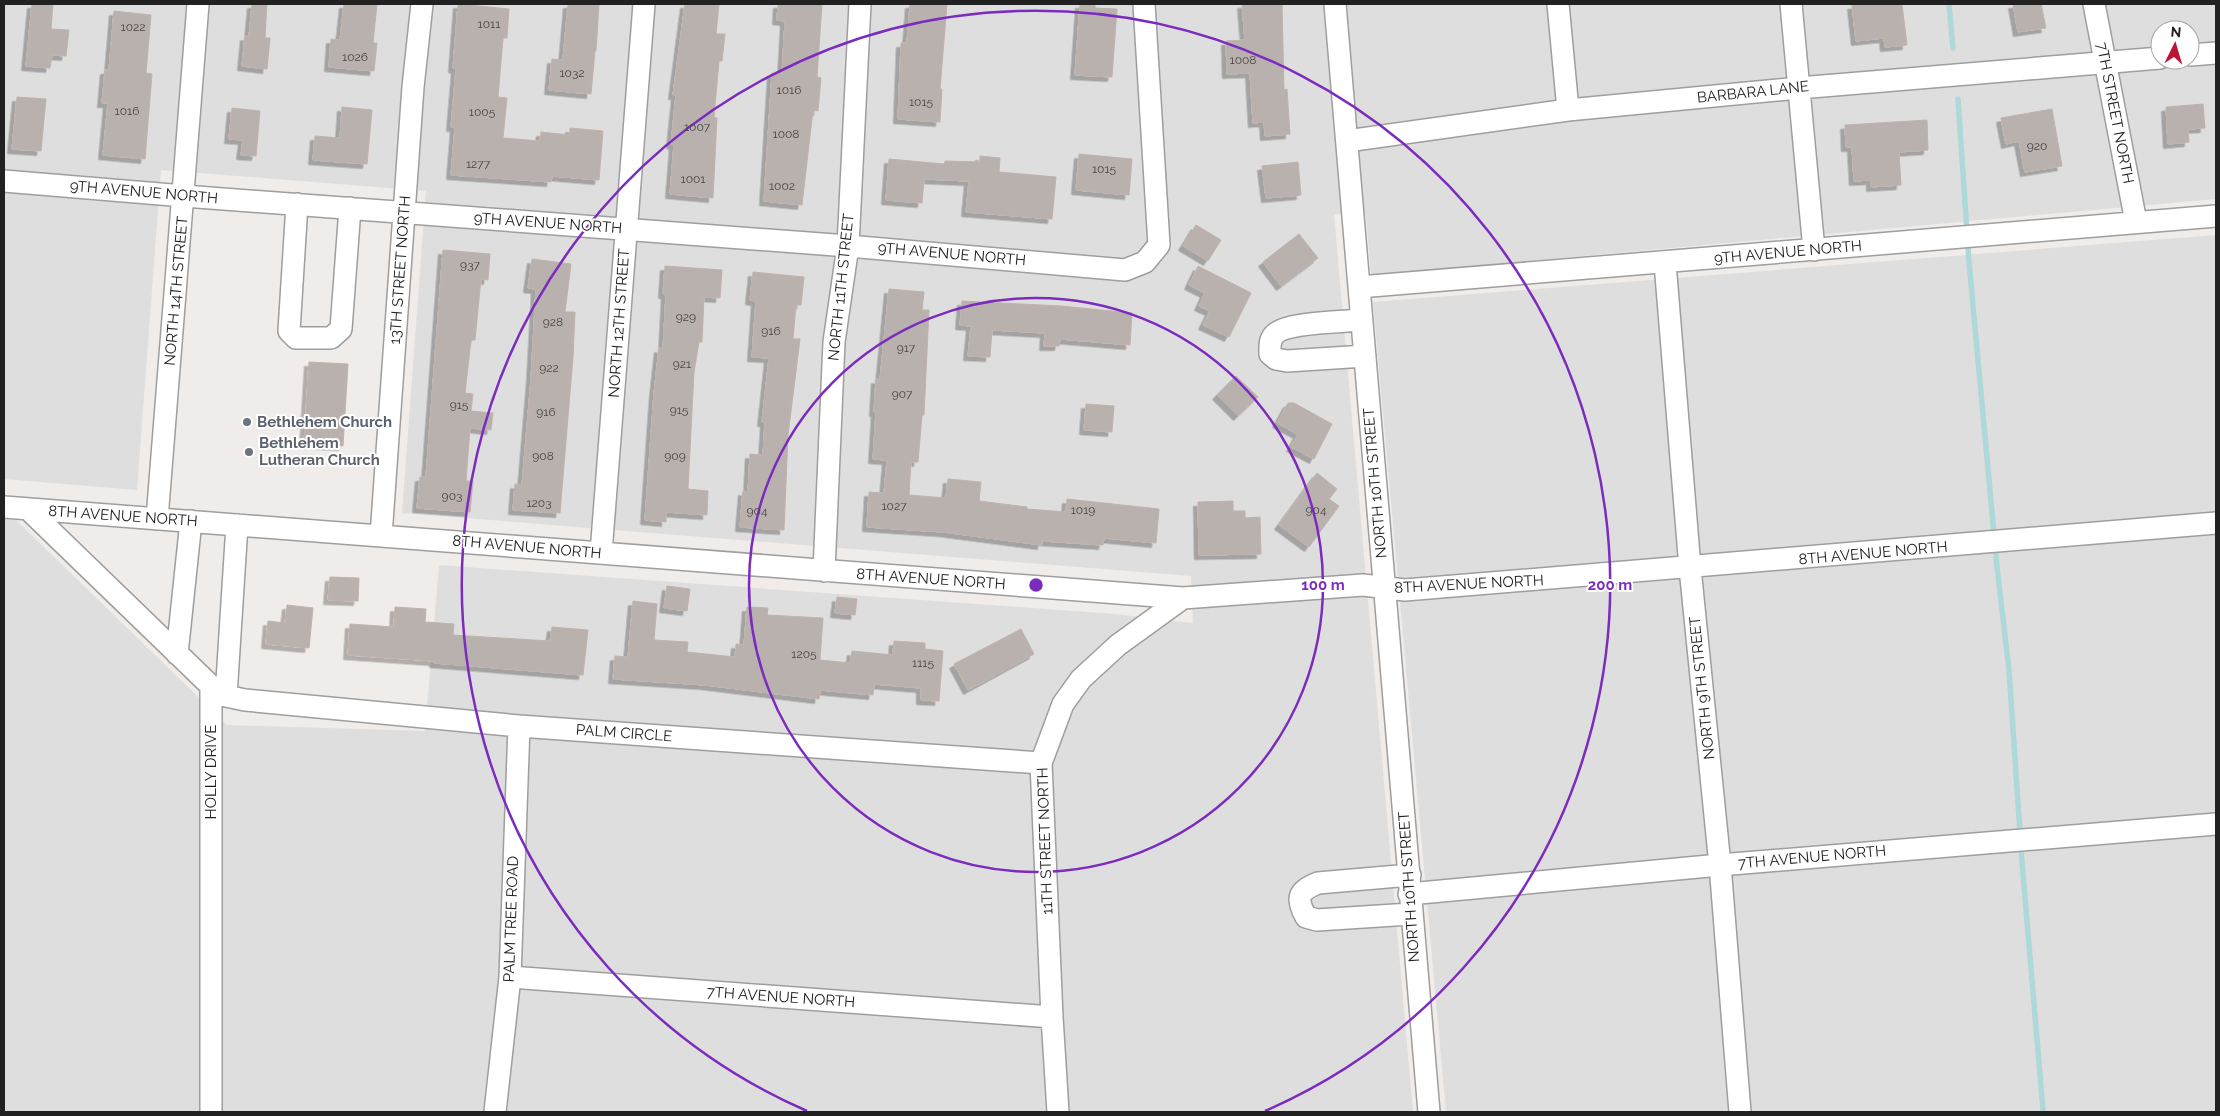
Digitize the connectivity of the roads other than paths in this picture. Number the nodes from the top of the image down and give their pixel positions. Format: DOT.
graph roads {
  1 [pos="198,4"];
  2 [pos="422,4"];
  3 [pos="644,4"];
  4 [pos="860,4"];
  5 [pos="1144,4"];
  6 [pos="1335,4"];
  7 [pos="1558,4"];
  8 [pos="1791,4"];
  9 [pos="2094,4"];
  10 [pos="2216,53"];
  11 [pos="2200,55"];
  12 [pos="2150,59"];
  13 [pos="2104,63"];
  14 [pos="1799,88"];
  15 [pos="1568,110"];
  16 [pos="1347,141"];
  17 [pos="4,181"];
  18 [pos="184,196"];
  19 [pos="297,204"];
  20 [pos="350,208"];
  21 [pos="404,212"];
  22 [pos="2216,216"];
  23 [pos="2136,222"];
  24 [pos="626,230"];
  25 [pos="848,246"];
  26 [pos="1814,250"];
  27 [pos="1665,263"];
  28 [pos="1359,287"];
  29 [pos="1361,320"];
  30 [pos="1365,356"];
  31 [pos="4,507"];
  32 [pos="28,509"];
  33 [pos="157,519"];
  34 [pos="191,521"];
  35 [pos="2216,523"];
  36 [pos="237,525"];
  37 [pos="381,536"];
  38 [pos="602,553"];
  39 [pos="1690,568"];
  40 [pos="824,571"];
  41 [pos="1384,588"];
  42 [pos="1183,598"];
  43 [pos="177,654"];
  44 [pos="218,691"];
  45 [pos="519,726"];
  46 [pos="1041,763"];
  47 [pos="2216,824"];
  48 [pos="1720,865"];
  49 [pos="1410,894"];
  50 [pos="510,977"];
  51 [pos="1052,1016"];
  52 [pos="211,1112"];
  53 [pos="496,1112"];
  54 [pos="1058,1112"];
  55 [pos="1429,1112"];
  56 [pos="1740,1112"];
  1 -- 18 [label="street, NORTH 14TH STREET"];
  2 -- 21 [label="street, 13TH STREET NORTH"];
  3 -- 24 [label="street, NORTH 12TH STREET"];
  4 -- 25 [label="street, NORTH 11TH STREET"];
  5 -- 25 [label="street, 9TH AVENUE NORTH"];
  6 -- 16 [label="street, NORTH 10TH STREET"];
  7 -- 15 [label="street"];
  8 -- 14 [label="street"];
  9 -- 13 [label="street, 7TH STREET NORTH"];
  10 -- 11 [label="street"];
  12 -- 13 [label="street, BARBARA LANE"];
  13 -- 14 [label="street, BARBARA LANE"];
  13 -- 23 [label="street, 7TH STREET NORTH"];
  14 -- 15 [label="street, BARBARA LANE"];
  14 -- 26 [label="street"];
  15 -- 16 [label="street, BARBARA LANE"];
  16 -- 28 [label="street, NORTH 10TH STREET"];
  17 -- 18 [label="street, 9TH AVENUE NORTH"];
  18 -- 19 [label="street, 9TH AVENUE NORTH"];
  18 -- 33 [label="street, NORTH 14TH STREET"];
  19 -- 20 [label="street, 9TH AVENUE NORTH"];
  19 -- 20 [label="street"];
  20 -- 21 [label="street, 9TH AVENUE NORTH"];
  21 -- 24 [label="street, 9TH AVENUE NORTH"];
  21 -- 37 [label="street, 13TH STREET NORTH"];
  22 -- 23 [label="street, 9TH AVENUE NORTH"];
  23 -- 26 [label="street, 9TH AVENUE NORTH"];
  24 -- 25 [label="street, 9TH AVENUE NORTH"];
  24 -- 38 [label="street, NORTH 12TH STREET"];
  25 -- 40 [label="street, NORTH 11TH STREET"];
  26 -- 27 [label="street, 9TH AVENUE NORTH"];
  27 -- 28 [label="street, 9TH AVENUE NORTH"];
  27 -- 39 [label="street, NORTH 9TH STREET"];
  28 -- 29 [label="street, NORTH 10TH STREET"];
  29 -- 30 [label="street, NORTH 10TH STREET"];
  29 -- 30 [label="street"];
  30 -- 41 [label="street, NORTH 10TH STREET"];
  31 -- 32 [label="street, 8TH AVENUE NORTH"];
  32 -- 33 [label="street, 8TH AVENUE NORTH"];
  32 -- 43 [label="street"];
  33 -- 34 [label="street, 8TH AVENUE NORTH"];
  34 -- 36 [label="street, 8TH AVENUE NORTH"];
  34 -- 43 [label="street"];
  35 -- 39 [label="street, 8TH AVENUE NORTH"];
  36 -- 37 [label="street, 8TH AVENUE NORTH"];
  36 -- 44 [label="street, HOLLY DRIVE"];
  37 -- 38 [label="street, 8TH AVENUE NORTH"];
  38 -- 40 [label="street, 8TH AVENUE NORTH"];
  39 -- 41 [label="street, 8TH AVENUE NORTH"];
  39 -- 48 [label="street, NORTH 9TH STREET"];
  40 -- 42 [label="street, 8TH AVENUE NORTH"];
  41 -- 42 [label="street, 8TH AVENUE NORTH"];
  41 -- 49 [label="street, NORTH 10TH STREET"];
  42 -- 46 [label="street, 11TH STREET NORTH"];
  43 -- 44 [label="street"];
  44 -- 45 [label="street, PALM CIRCLE"];
  44 -- 52 [label="street, HOLLY DRIVE"];
  45 -- 46 [label="street, PALM CIRCLE"];
  45 -- 50 [label="street, PALM TREE ROAD"];
  46 -- 51 [label="street, 11TH STREET NORTH"];
  47 -- 48 [label="street, 7TH AVENUE NORTH"];
  48 -- 49 [label="street, 7TH AVENUE NORTH"];
  48 -- 56 [label="street, NORTH 9TH STREET"];
  49 -- 55 [label="street, NORTH 10TH STREET"];
  50 -- 51 [label="street, 7TH AVENUE NORTH"];
  50 -- 53 [label="street, PALM TREE ROAD"];
  51 -- 54 [label="street, 11TH STREET NORTH"];
}
